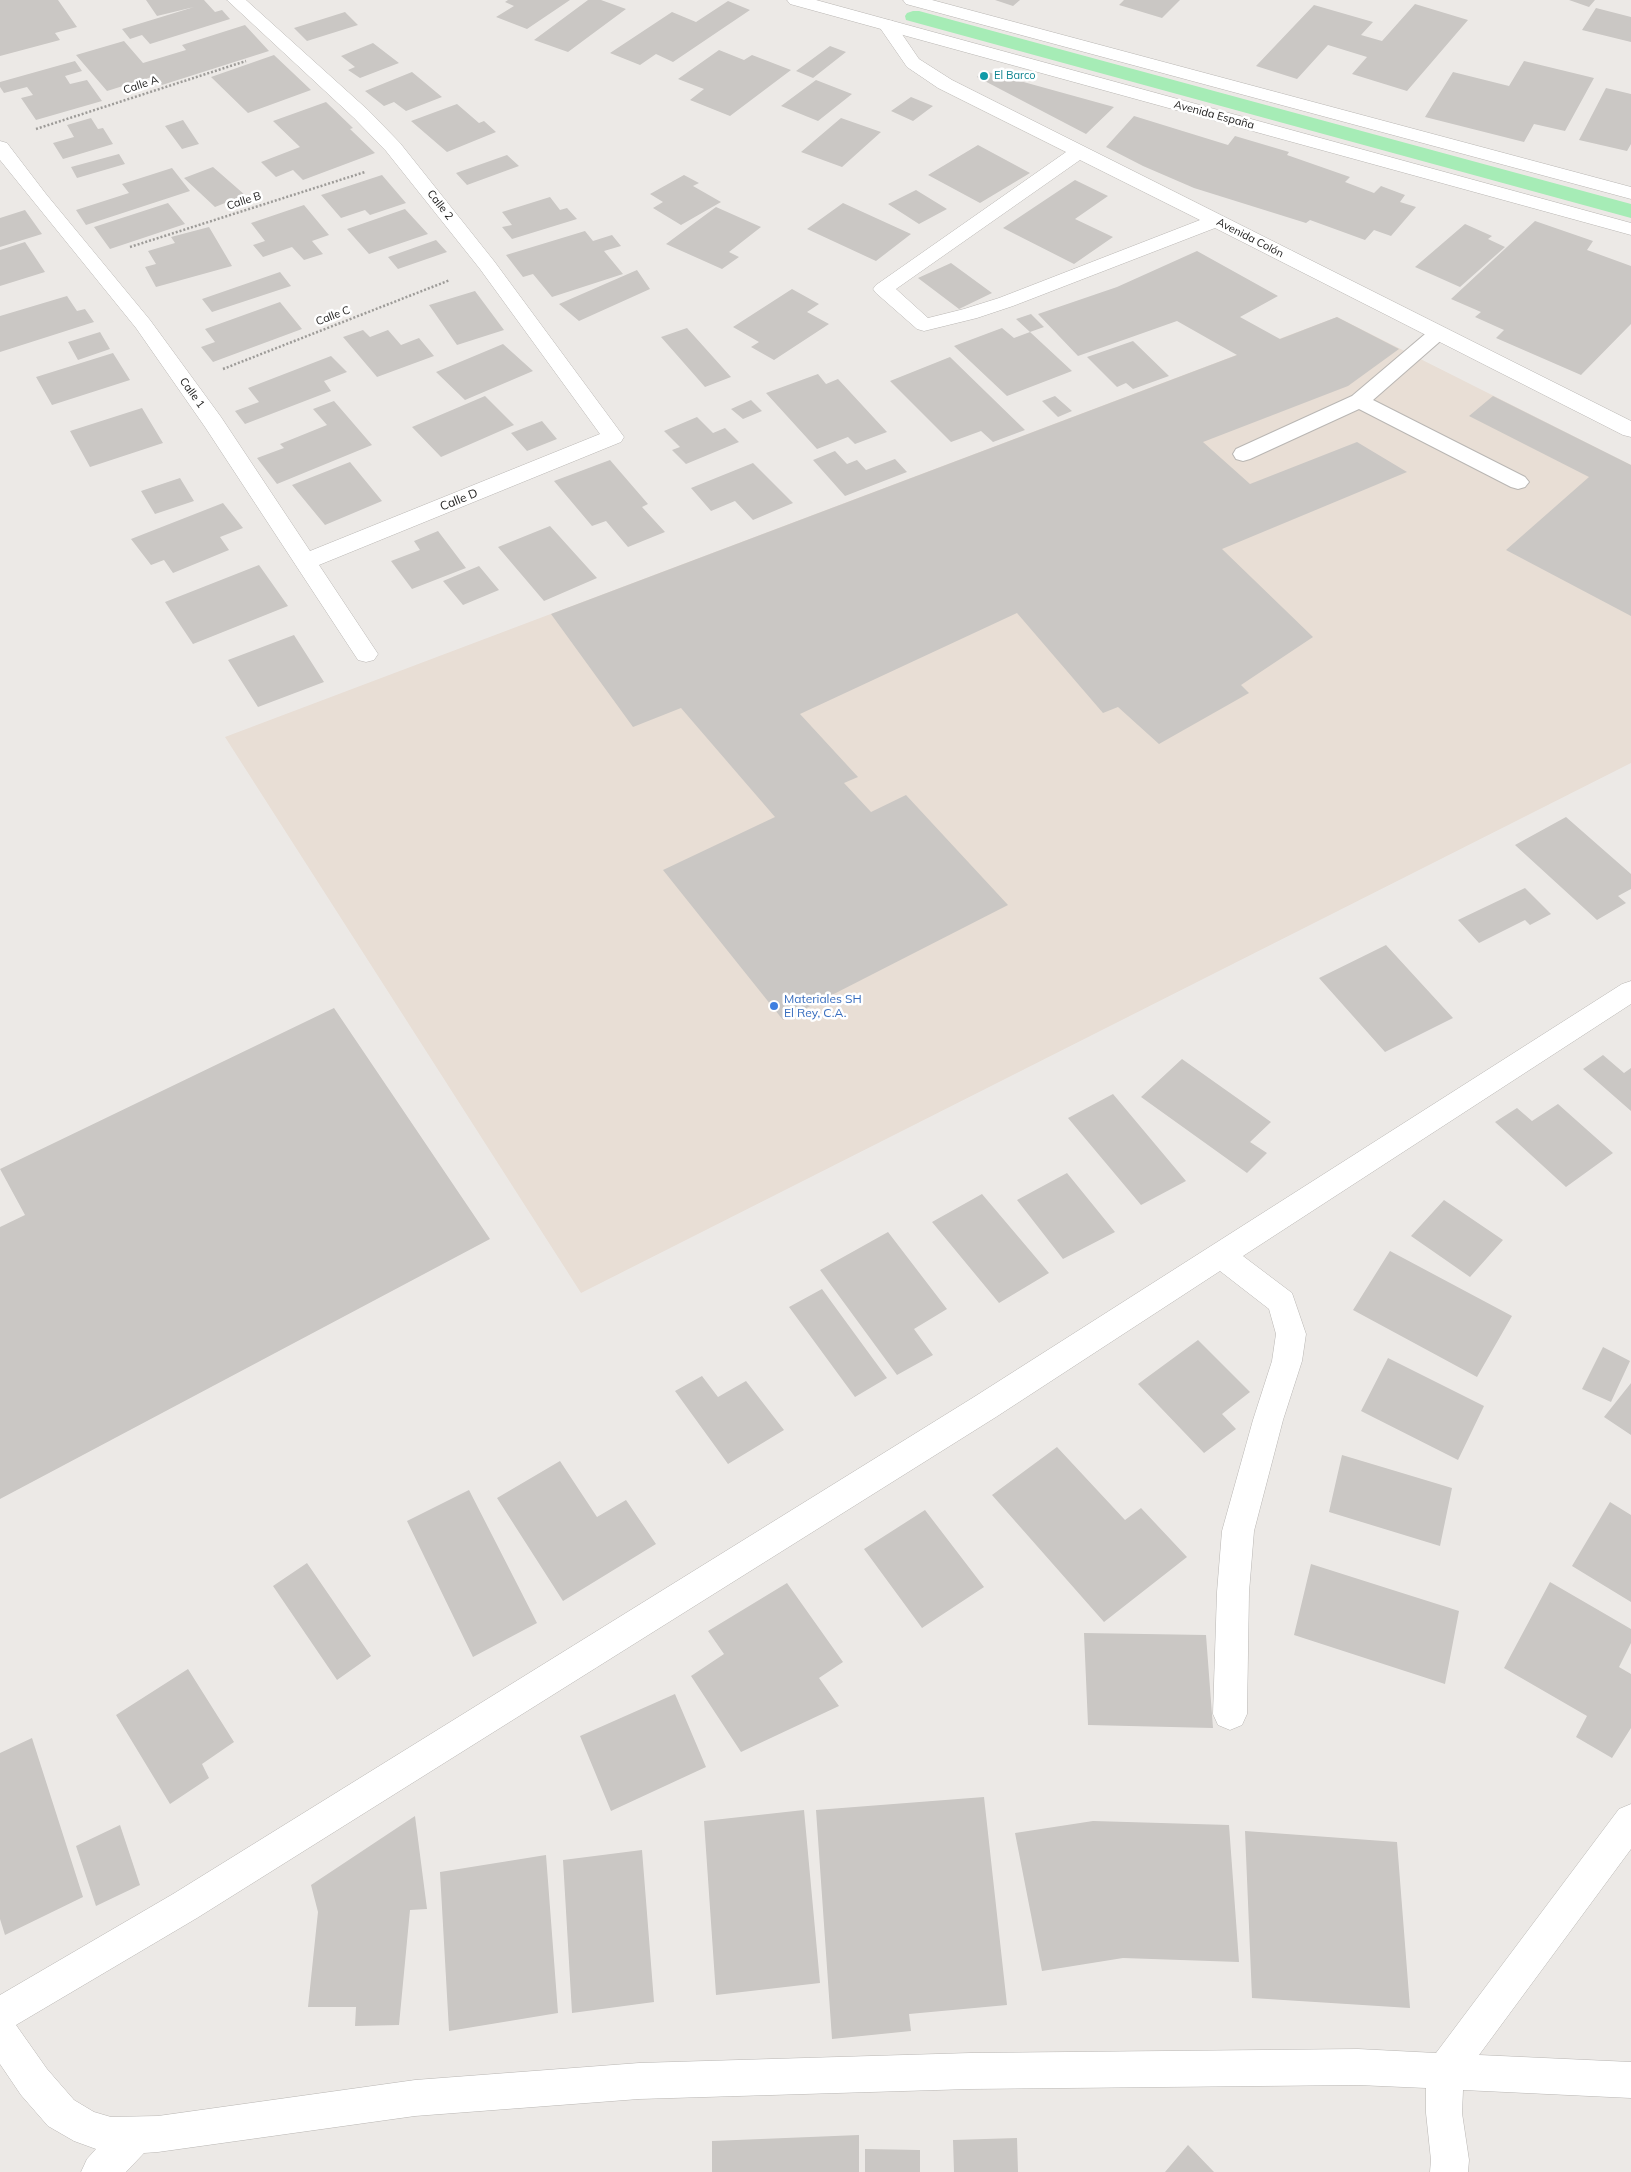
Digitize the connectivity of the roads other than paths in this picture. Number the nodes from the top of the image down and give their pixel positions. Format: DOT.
graph roads {
  1 [pos="236,0"];
  2 [pos="796,0"];
  3 [pos="912,0"];
  4 [pos="886,17"];
  5 [pos="0,147"];
  6 [pos="1079,152"];
  7 [pos="1631,193"];
  8 [pos="1216,221"];
  9 [pos="1631,228"];
  10 [pos="1438,333"];
  11 [pos="1359,401"];
  12 [pos="1631,430"];
  13 [pos="613,437"];
  14 [pos="1243,454"];
  15 [pos="1518,482"];
  16 [pos="305,562"];
  17 [pos="366,654"];
  18 [pos="1631,991"];
  19 [pos="1220,1255"];
  20 [pos="1230,1714"];
  21 [pos="1631,1821"];
  22 [pos="0,2015"];
  23 [pos="0,2033"];
  24 [pos="1446,2071"];
  25 [pos="1631,2080"];
  26 [pos="136,2134"];
  27 [pos="100,2172"];
  28 [pos="1449,2172"];
  1 -- 13 [label="street, Calle 2"];
  2 -- 4 [label="street, Avenida España"];
  3 -- 7 [label="street"];
  4 -- 6 [label="street, Avenida Colón"];
  4 -- 9 [label="street, Avenida España"];
  5 -- 16 [label="street, Calle 1"];
  6 -- 8 [label="street, Avenida Colón"];
  6 -- 8 [label="street"];
  8 -- 10 [label="street, Avenida Colón"];
  10 -- 11 [label="lane"];
  10 -- 12 [label="street, Avenida Colón"];
  11 -- 14 [label="lane"];
  11 -- 15 [label="lane"];
  13 -- 16 [label="street, Calle D"];
  16 -- 17 [label="street, Calle 1"];
  18 -- 19 [label="street"];
  19 -- 20 [label="street"];
  19 -- 22 [label="street"];
  21 -- 24 [label="street"];
  23 -- 26 [label="street"];
  24 -- 25 [label="street"];
  24 -- 26 [label="street"];
  24 -- 28 [label="street"];
  26 -- 27 [label="street"];
}
